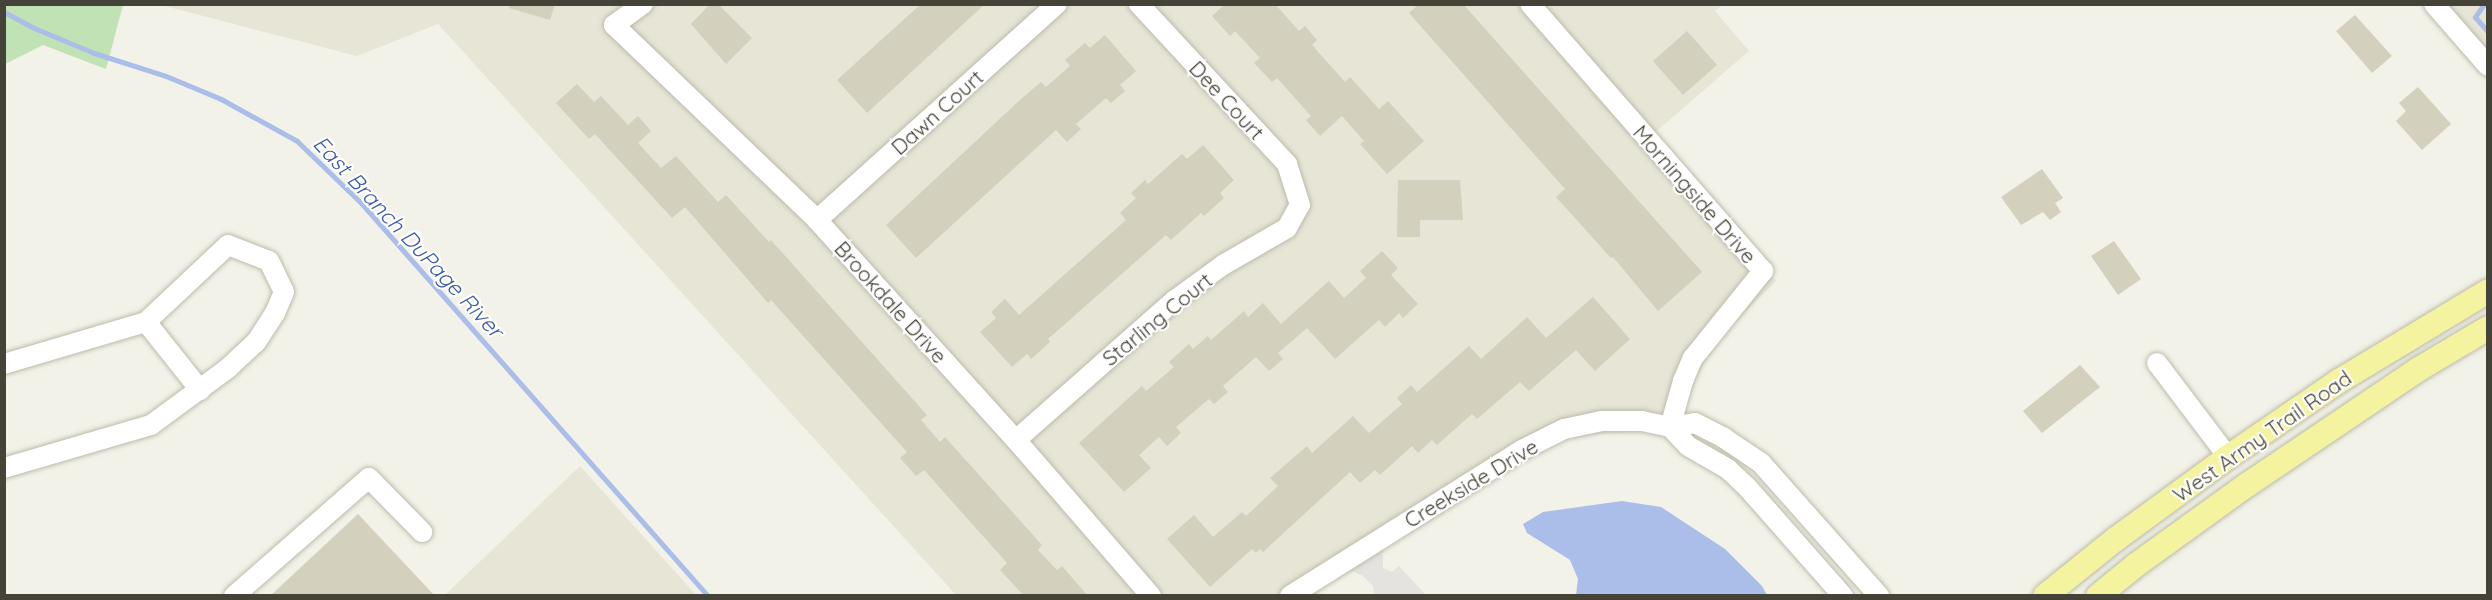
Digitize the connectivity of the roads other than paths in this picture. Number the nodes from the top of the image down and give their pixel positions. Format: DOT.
graph roads {
  1 [pos="643,4"];
  2 [pos="1057,4"];
  3 [pos="1139,4"];
  4 [pos="1530,4"];
  5 [pos="2433,4"];
  6 [pos="2487,66"];
  7 [pos="1300,205"];
  8 [pos="818,220"];
  9 [pos="2487,291"];
  10 [pos="146,322"];
  11 [pos="2487,328"];
  12 [pos="2157,363"];
  13 [pos="4,364"];
  14 [pos="200,390"];
  15 [pos="1670,427"];
  16 [pos="1016,440"];
  17 [pos="2228,457"];
  18 [pos="4,468"];
  19 [pos="1820,530"];
  20 [pos="422,532"];
  21 [pos="1800,547"];
  22 [pos="234,596"];
  23 [pos="1151,596"];
  24 [pos="1290,596"];
  25 [pos="1843,596"];
  26 [pos="1879,596"];
  27 [pos="2046,596"];
  28 [pos="2098,596"];
  1 -- 8 [label="street, Brookdale Drive"];
  2 -- 8 [label="street, Dawn Court"];
  3 -- 7 [label="street, Dee Court"];
  4 -- 15 [label="street, Morningside Drive"];
  5 -- 6 [label="street"];
  7 -- 16 [label="street, Starling Court"];
  8 -- 16 [label="street, Brookdale Drive"];
  9 -- 17 [label="main road, West Army Trail Road"];
  10 -- 13 [label="street"];
  10 -- 14 [label="street"];
  10 -- 14 [label="street"];
  11 -- 28 [label="main road, West Army Trail Road"];
  12 -- 17 [label="street"];
  14 -- 18 [label="street"];
  15 -- 19 [label="street, Creekside Drive"];
  15 -- 21 [label="street"];
  15 -- 24 [label="street, Creekside Drive"];
  16 -- 23 [label="street, Brookdale Drive"];
  17 -- 27 [label="main road, West Army Trail Road"];
  19 -- 21 [label="street"];
  19 -- 26 [label="street, Creekside Drive"];
  20 -- 22 [label="street"];
  21 -- 25 [label="street"];
}
